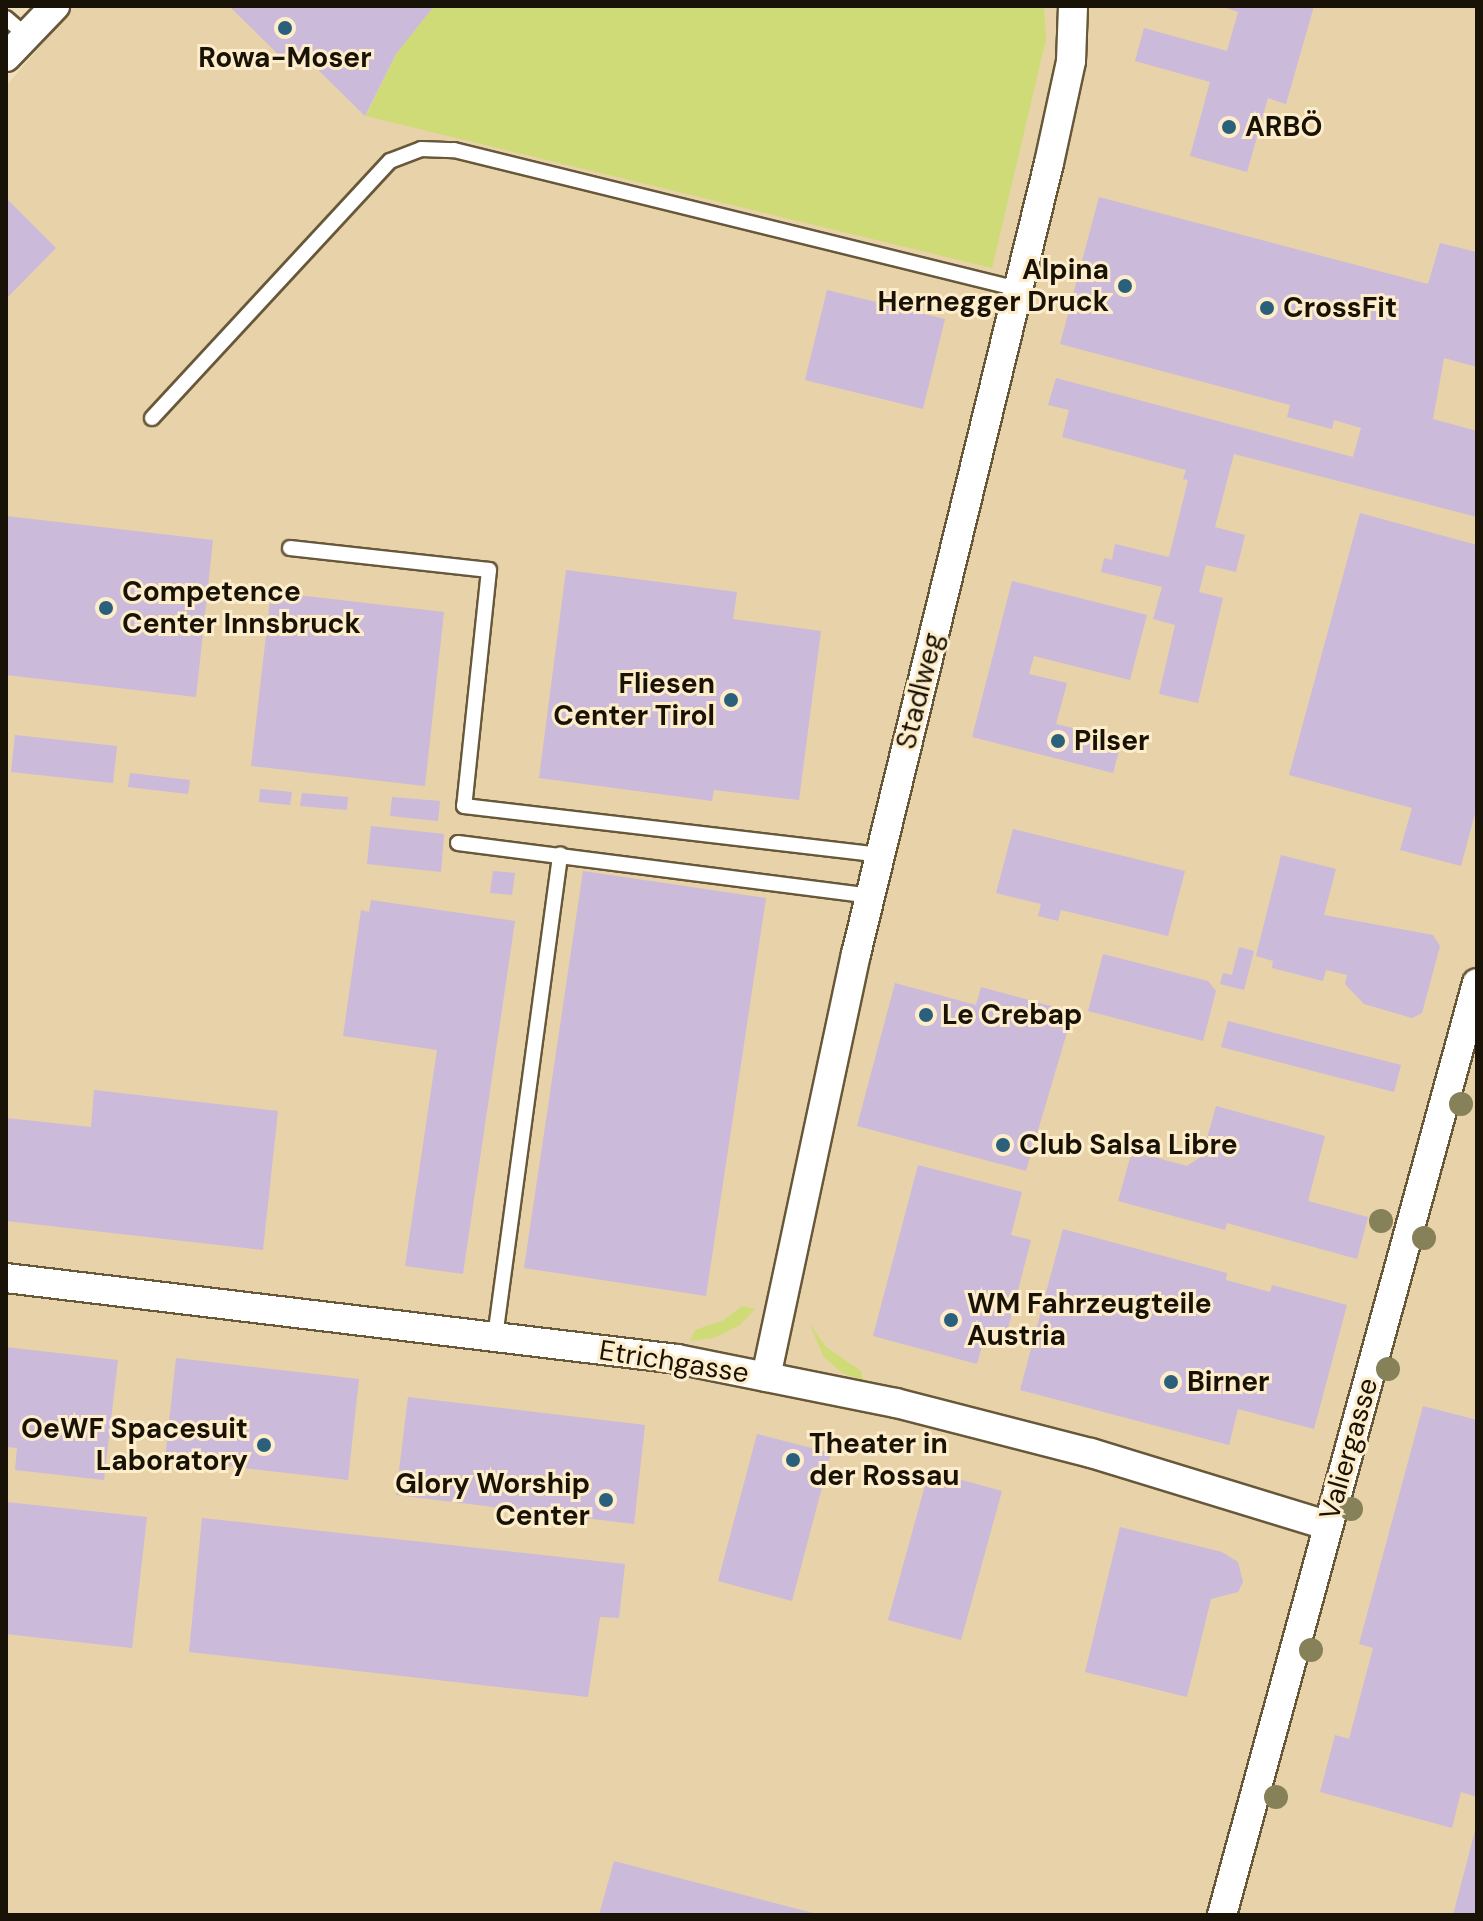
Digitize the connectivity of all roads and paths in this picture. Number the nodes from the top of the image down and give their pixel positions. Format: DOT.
graph roads {
  1 [pos="55,6"];
  2 [pos="1073,6"];
  3 [pos="16,27"];
  4 [pos="6,57"];
  5 [pos="1018,289"];
  6 [pos="152,418"];
  7 [pos="290,548"];
  8 [pos="458,843"];
  9 [pos="560,854"];
  10 [pos="880,855"];
  11 [pos="870,896"];
  12 [pos="1477,983"];
  13 [pos="6,1278"];
  14 [pos="495,1337"];
  15 [pos="766,1377"];
  16 [pos="1327,1525"];
  17 [pos="1222,1915"];
  1 -- 3 [label="street"];
  2 -- 5 [label="street, Stadlweg"];
  3 -- 4 [label="street"];
  5 -- 6 [label="lane"];
  5 -- 10 [label="street, Stadlweg"];
  7 -- 10 [label="lane"];
  8 -- 9 [label="lane"];
  9 -- 11 [label="lane"];
  9 -- 14 [label="lane"];
  10 -- 11 [label="street, Stadlweg"];
  11 -- 15 [label="street, Stadlweg"];
  12 -- 16 [label="street, Valiergasse"];
  13 -- 14 [label="street, Etrichgasse"];
  14 -- 15 [label="street, Etrichgasse"];
  15 -- 16 [label="street, Etrichgasse"];
  16 -- 17 [label="street, Valiergasse"];
}
